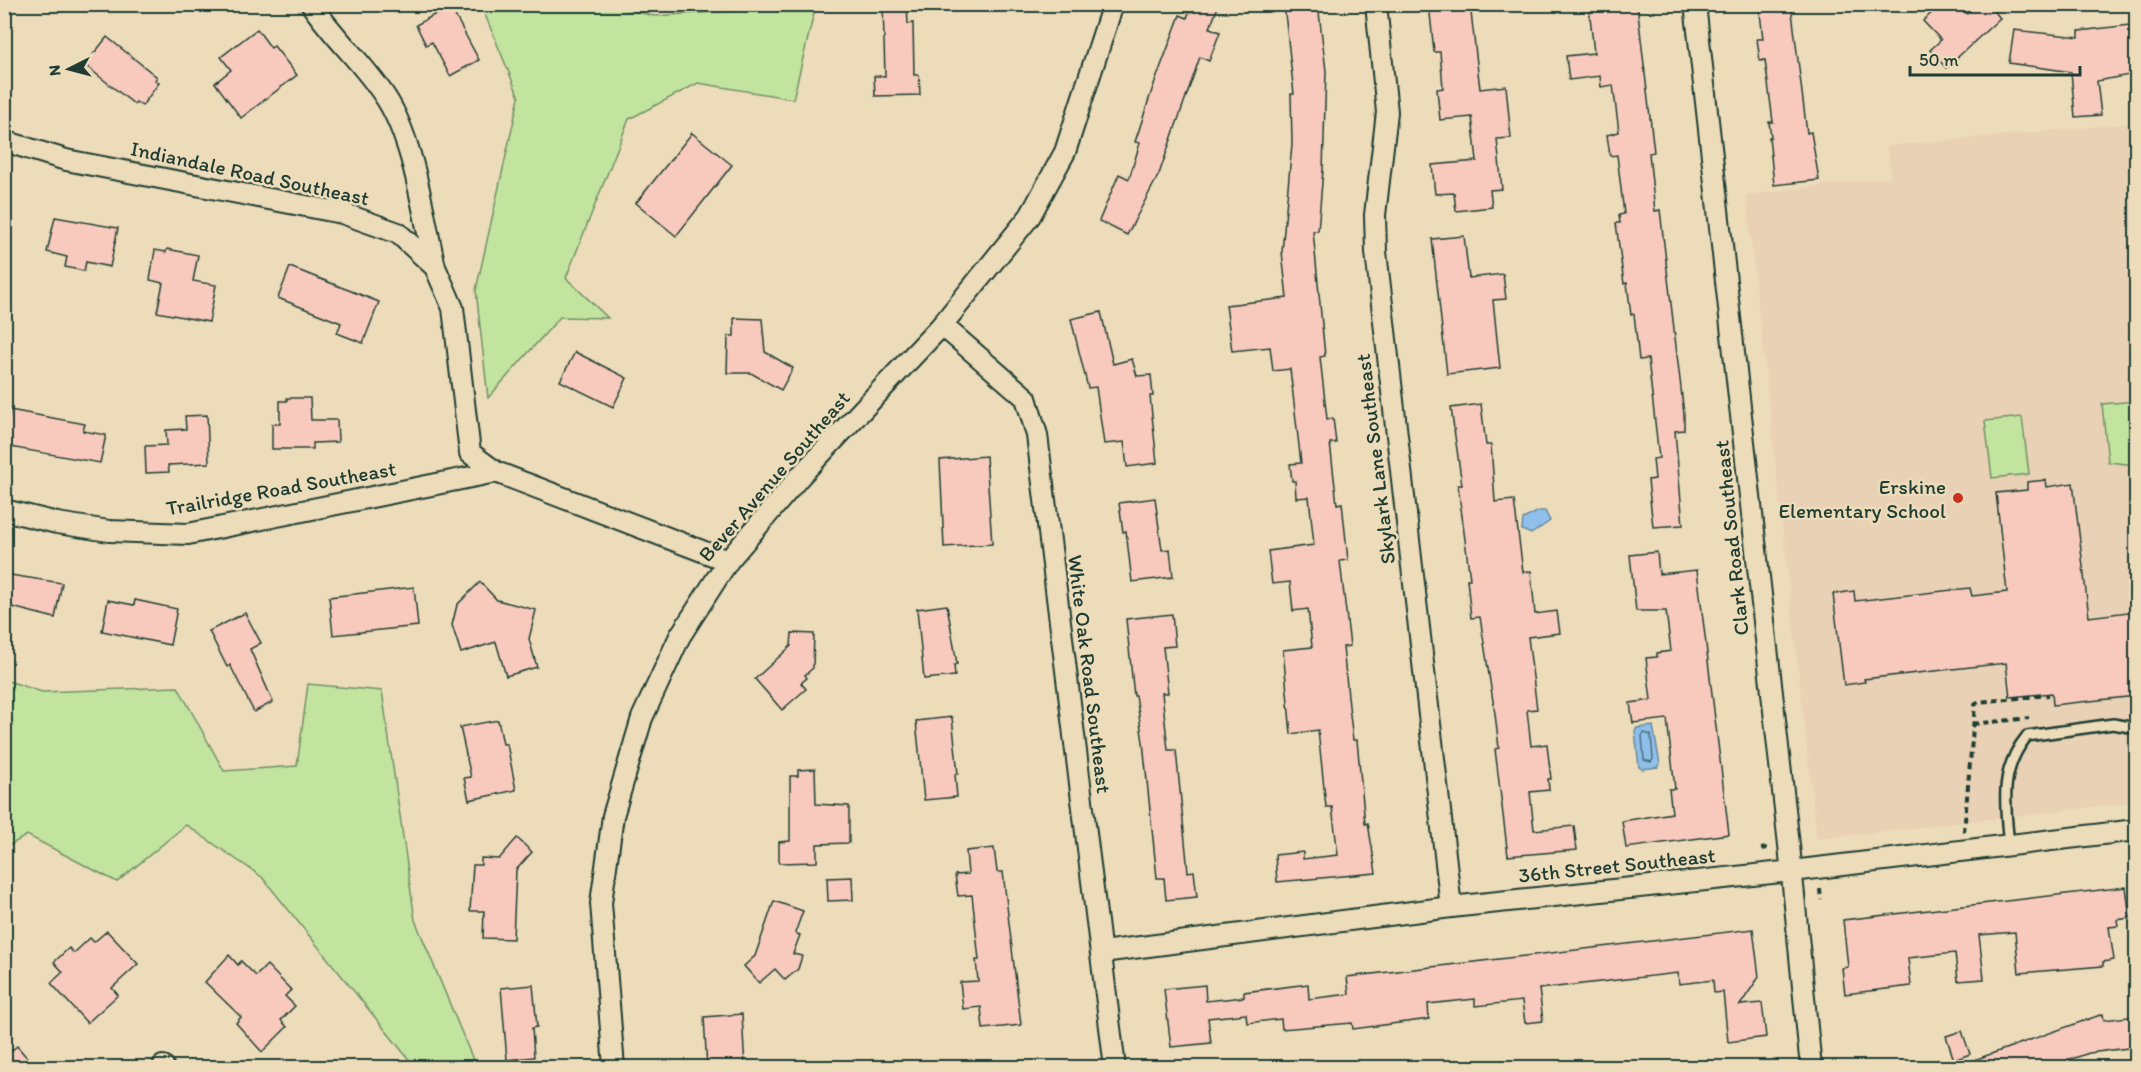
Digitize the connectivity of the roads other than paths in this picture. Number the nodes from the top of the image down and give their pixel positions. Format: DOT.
graph roads {
  1 [pos="311,4"];
  2 [pos="1113,4"];
  3 [pos="1376,4"];
  4 [pos="1695,4"];
  5 [pos="4,141"];
  6 [pos="435,267"];
  7 [pos="942,325"];
  8 [pos="496,472"];
  9 [pos="4,510"];
  10 [pos="728,561"];
  11 [pos="2136,728"];
  12 [pos="2136,830"];
  13 [pos="2009,845"];
  14 [pos="1792,871"];
  15 [pos="1450,907"];
  16 [pos="1102,952"];
  17 [pos="614,1068"];
  18 [pos="1115,1068"];
  19 [pos="1810,1068"];
  1 -- 6 [label="street"];
  2 -- 7 [label="street, Bever Avenue Southeast"];
  3 -- 15 [label="street, Skylark Lane Southeast"];
  4 -- 14 [label="street, Clark Road Southeast"];
  5 -- 6 [label="street, Indiandale Road Southeast"];
  6 -- 8 [label="street, Indiandale Road Southeast"];
  7 -- 10 [label="street, Bever Avenue Southeast"];
  7 -- 16 [label="street, White Oak Road Southeast"];
  8 -- 9 [label="street, Trailridge Road Southeast"];
  8 -- 10 [label="street, Indiandale Road Southeast"];
  10 -- 17 [label="street, Bever Avenue Southeast"];
  11 -- 13 [label="lane"];
  12 -- 13 [label="street, 36th Street Southeast"];
  13 -- 14 [label="street, 36th Street Southeast"];
  14 -- 15 [label="street, 36th Street Southeast"];
  14 -- 19 [label="street, Clark Road Southeast"];
  15 -- 16 [label="street, 36th Street Southeast"];
  16 -- 18 [label="street, White Oak Road Southeast"];
}
